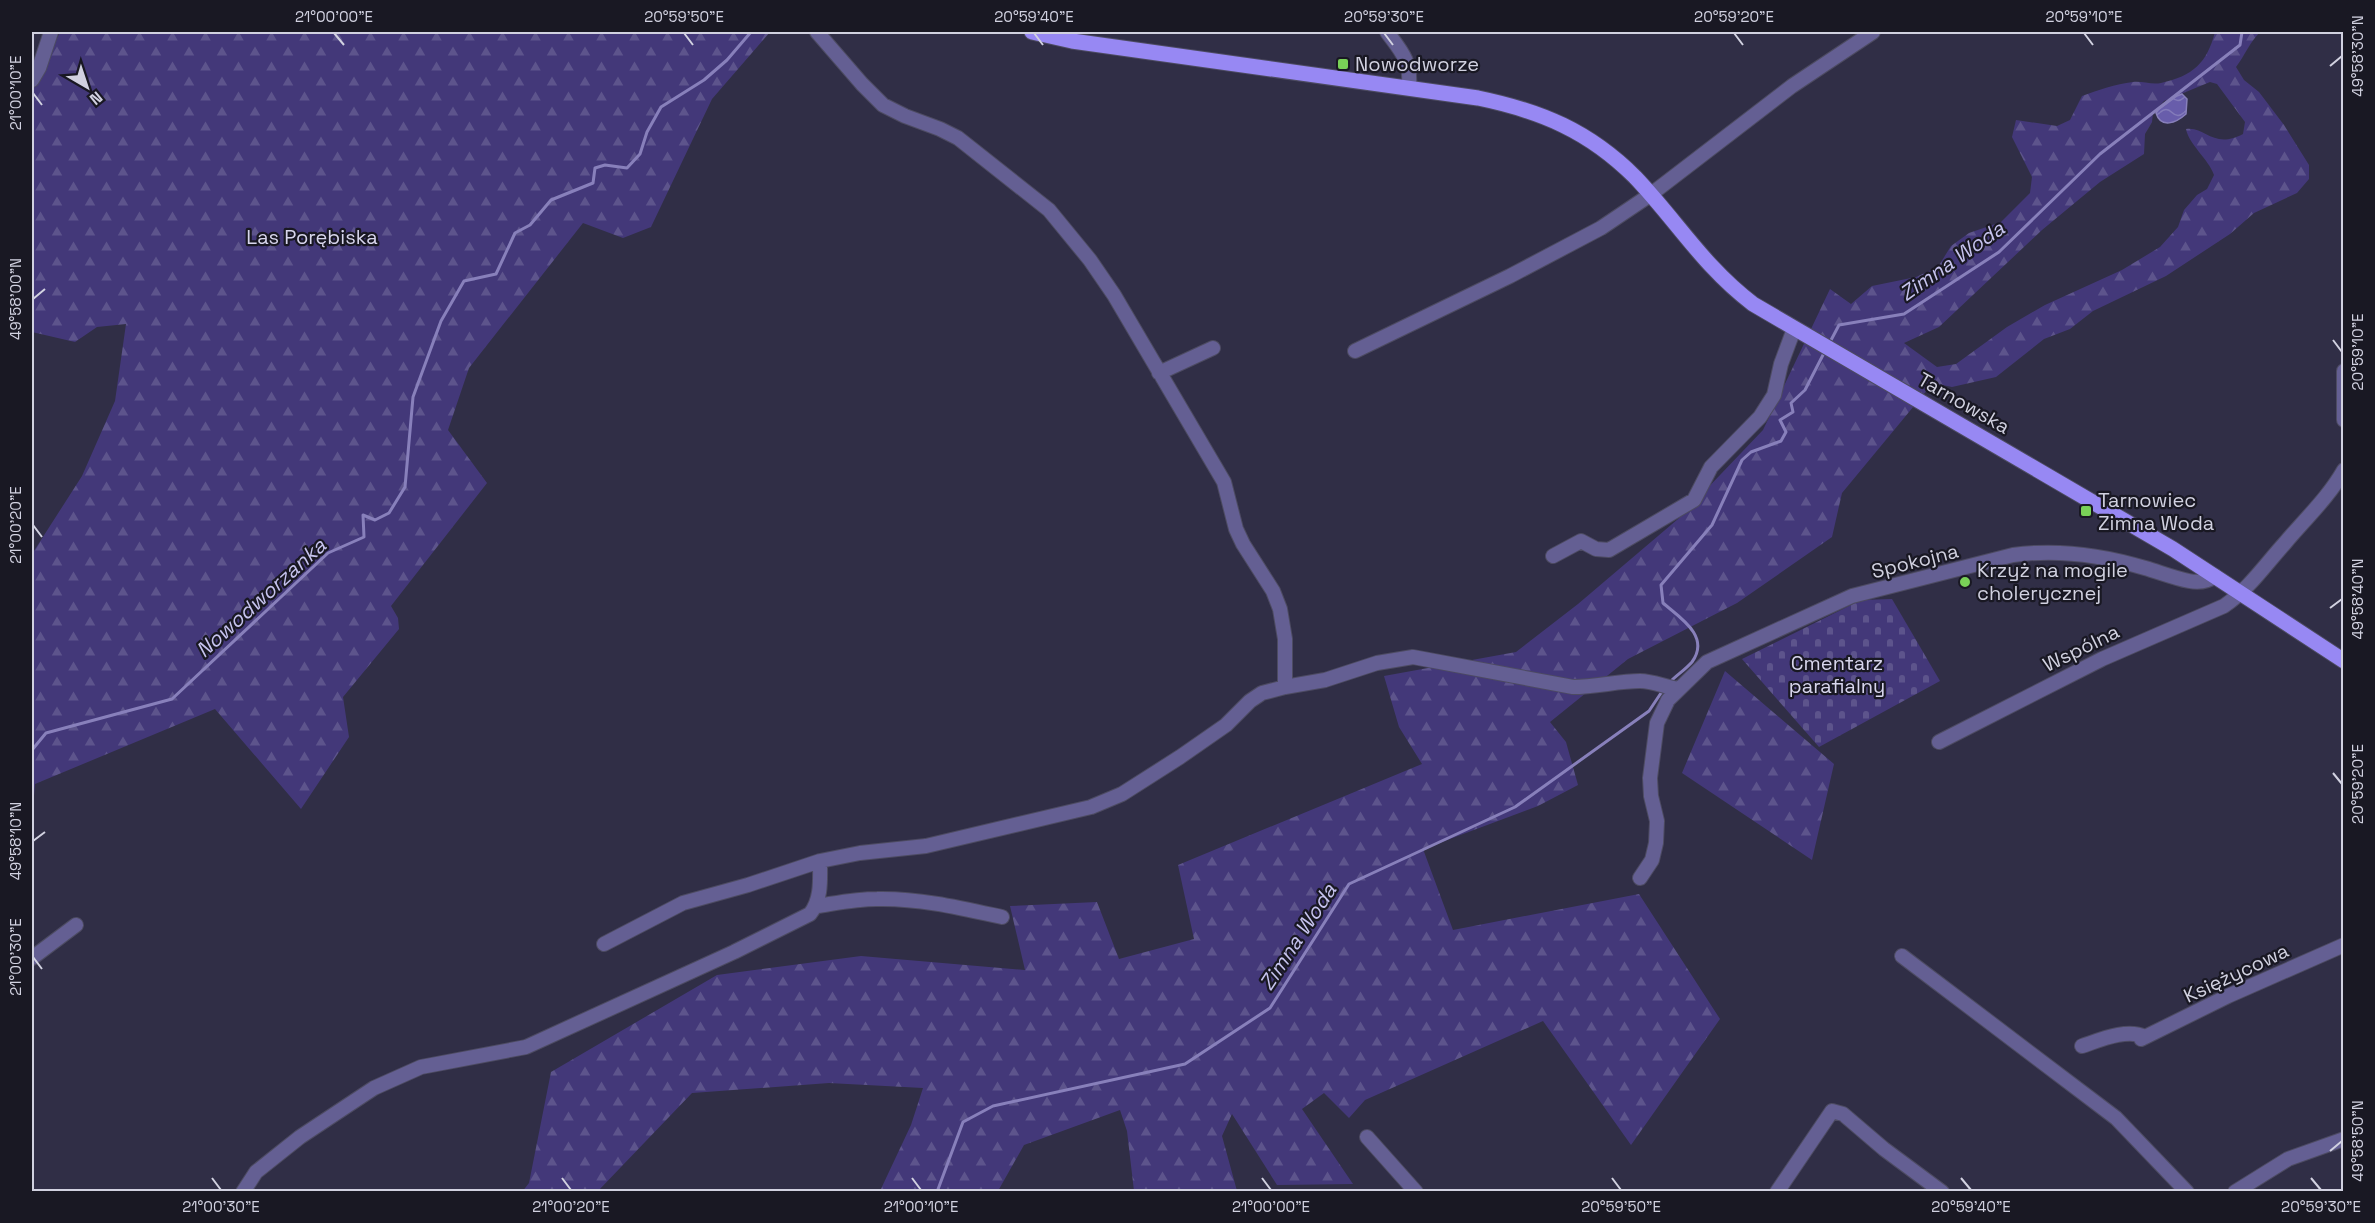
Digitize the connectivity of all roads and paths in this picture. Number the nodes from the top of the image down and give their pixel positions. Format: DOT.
graph roads {
  1 [pos="51,32"];
  2 [pos="817,32"];
  3 [pos="1032,32"];
  4 [pos="1388,32"];
  5 [pos="1873,32"];
  6 [pos="32,80"];
  7 [pos="1409,87"];
  8 [pos="1650,195"];
  9 [pos="1794,329"];
  10 [pos="1213,348"];
  11 [pos="1355,351"];
  12 [pos="2343,371"];
  13 [pos="1159,373"];
  14 [pos="2343,420"];
  15 [pos="2343,470"];
  16 [pos="1553,556"];
  17 [pos="2215,576"];
  18 [pos="2242,594"];
  19 [pos="2343,661"];
  20 [pos="1285,687"];
  21 [pos="1678,689"];
  22 [pos="1939,742"];
  23 [pos="820,861"];
  24 [pos="1640,878"];
  25 [pos="817,906"];
  26 [pos="1002,917"];
  27 [pos="76,925"];
  28 [pos="603,944"];
  29 [pos="2343,945"];
  30 [pos="1902,956"];
  31 [pos="32,958"];
  32 [pos="2082,1046"];
  33 [pos="1367,1137"];
  34 [pos="2343,1139"];
  35 [pos="243,1191"];
  36 [pos="1416,1191"];
  37 [pos="1777,1191"];
  38 [pos="1942,1191"];
  39 [pos="2187,1191"];
  40 [pos="2235,1191"];
  1 -- 6 [label="street"];
  2 -- 13 [label="street"];
  3 -- 7 [label="main road, Tarnowska"];
  4 -- 7 [label="street"];
  5 -- 8 [label="street"];
  7 -- 8 [label="main road, Tarnowska"];
  8 -- 9 [label="main road, Tarnowska"];
  8 -- 11 [label="street"];
  9 -- 16 [label="street"];
  9 -- 17 [label="main road, Tarnowska"];
  10 -- 13 [label="street"];
  12 -- 14 [label="street"];
  13 -- 20 [label="street"];
  15 -- 18 [label="street"];
  17 -- 18 [label="main road, Tarnowska"];
  17 -- 21 [label="street, Spokojna"];
  18 -- 19 [label="main road, Tarnowska"];
  18 -- 22 [label="street, Wspólna"];
  20 -- 21 [label="street"];
  20 -- 23 [label="street"];
  21 -- 24 [label="street, Spokojna"];
  23 -- 25 [label="street"];
  23 -- 28 [label="street"];
  25 -- 26 [label="street"];
  25 -- 35 [label="street"];
  27 -- 31 [label="street"];
  29 -- 32 [label="street, Księżycowa"];
  30 -- 39 [label="street"];
  33 -- 36 [label="street"];
  34 -- 40 [label="street"];
  37 -- 38 [label="street"];
}
